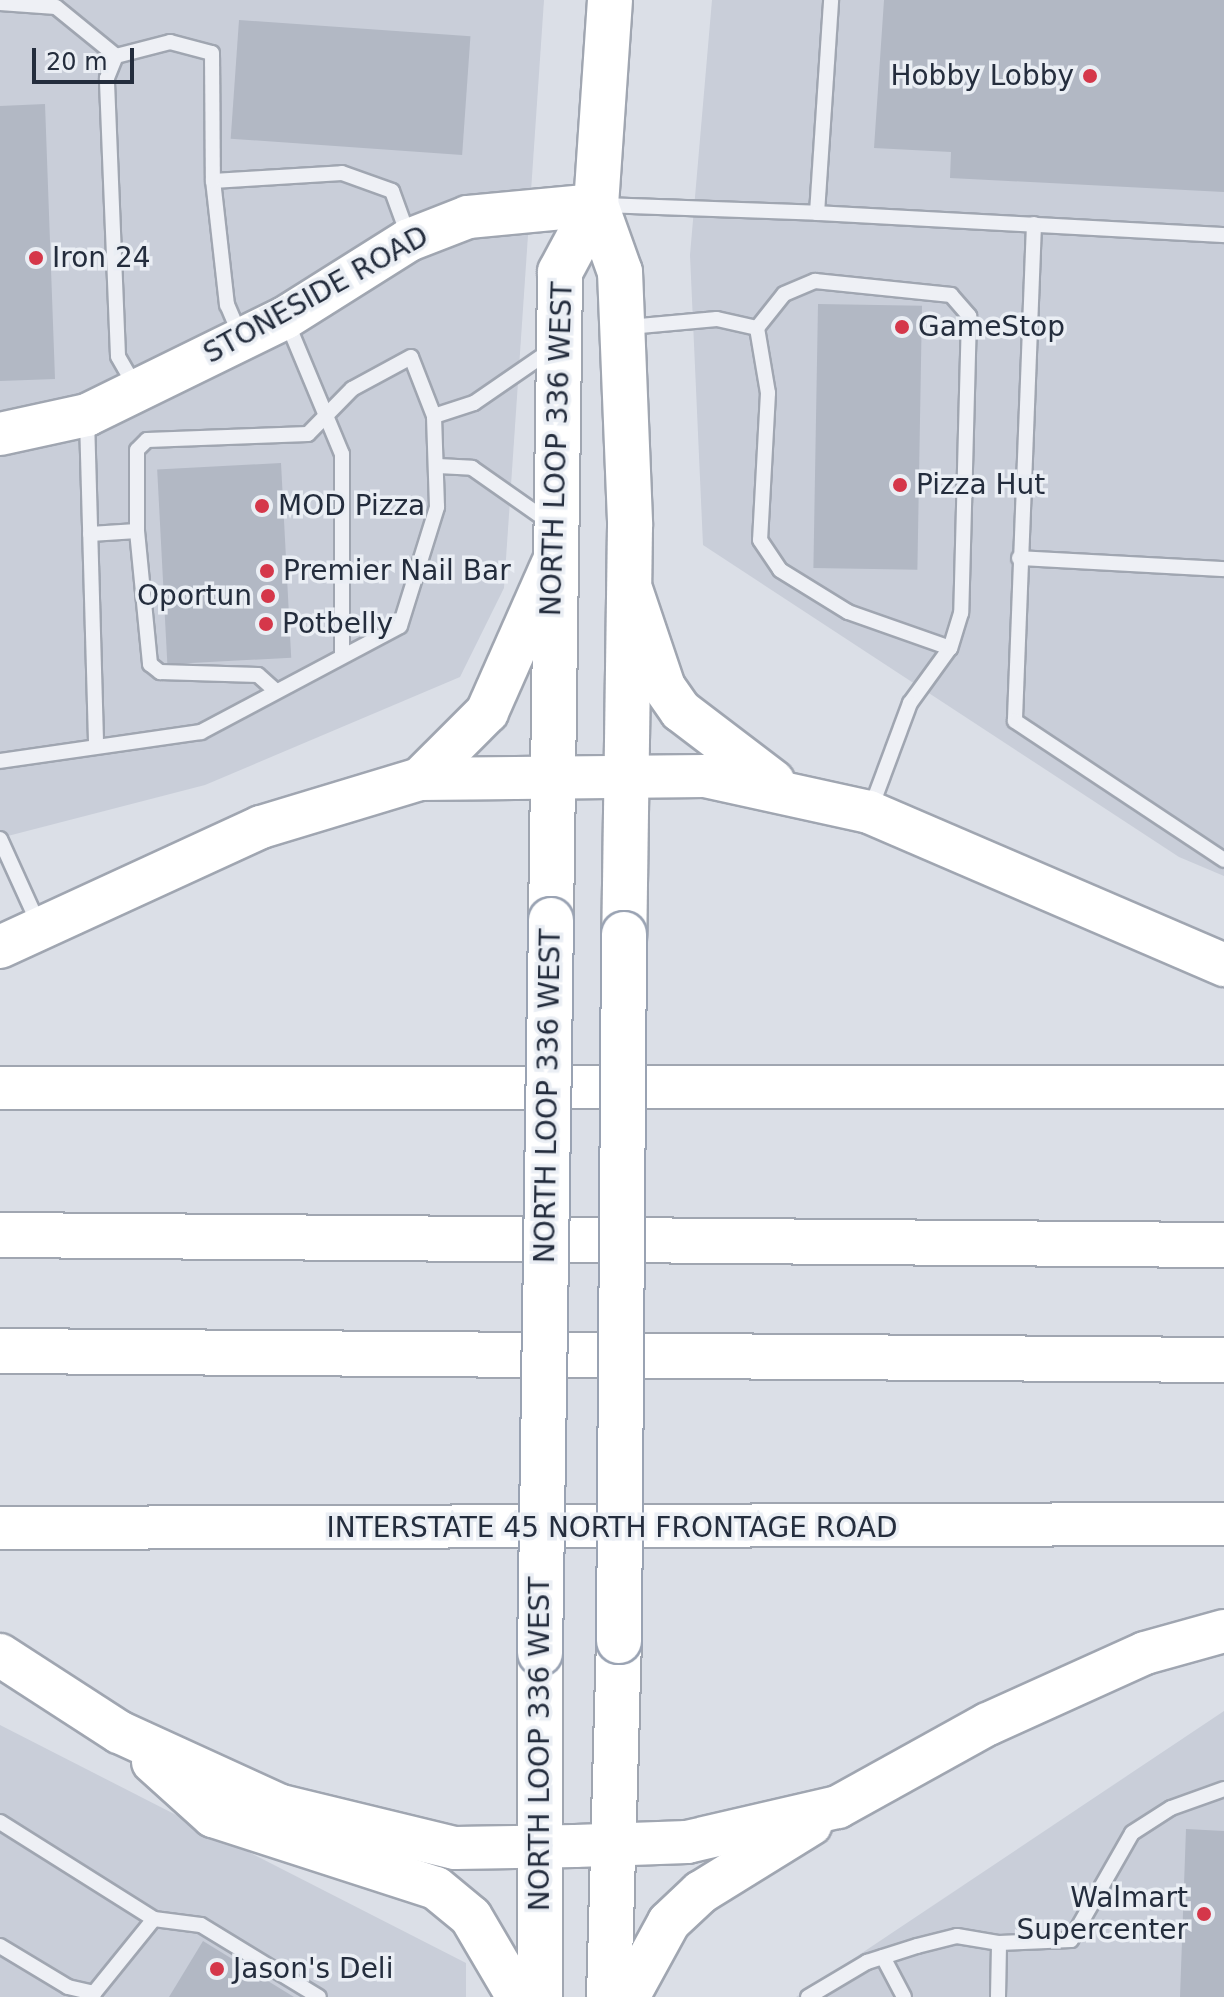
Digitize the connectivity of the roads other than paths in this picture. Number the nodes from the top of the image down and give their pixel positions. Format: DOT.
graph roads {
  1 [pos="610,0"];
  2 [pos="831,0"];
  3 [pos="0,3"];
  4 [pos="116,56"];
  5 [pos="213,181"];
  6 [pos="596,205"];
  7 [pos="817,213"];
  8 [pos="1034,224"];
  9 [pos="1224,235"];
  10 [pos="409,240"];
  11 [pos="285,318"];
  12 [pos="620,328"];
  13 [pos="757,328"];
  14 [pos="241,340"];
  15 [pos="558,345"];
  16 [pos="138,390"];
  17 [pos="331,414"];
  18 [pos="87,415"];
  19 [pos="434,416"];
  20 [pos="0,434"];
  21 [pos="438,466"];
  22 [pos="137,531"];
  23 [pos="90,534"];
  24 [pos="552,545"];
  25 [pos="1019,558"];
  26 [pos="1224,569"];
  27 [pos="629,583"];
  28 [pos="950,648"];
  29 [pos="342,656"];
  30 [pos="276,691"];
  31 [pos="96,742"];
  32 [pos="0,761"];
  33 [pos="625,778"];
  34 [pos="420,779"];
  35 [pos="553,779"];
  36 [pos="784,789"];
  37 [pos="869,812"];
  38 [pos="0,839"];
  39 [pos="1224,860"];
  40 [pos="40,929"];
  41 [pos="0,947"];
  42 [pos="1224,965"];
  43 [pos="1224,1087"];
  44 [pos="0,1088"];
  45 [pos="0,1235"];
  46 [pos="1224,1245"];
  47 [pos="0,1351"];
  48 [pos="1224,1360"];
  49 [pos="1224,1524"];
  50 [pos="0,1528"];
  51 [pos="1224,1631"];
  52 [pos="0,1655"];
  53 [pos="119,1732"];
  54 [pos="1224,1789"];
  55 [pos="838,1807"];
  56 [pos="0,1822"];
  57 [pos="617,1844"];
  58 [pos="537,1847"];
  59 [pos="154,1919"];
  60 [pos="999,1943"];
  61 [pos="0,1946"];
  62 [pos="883,1957"];
  63 [pos="319,1997"];
  64 [pos="518,1997"];
  65 [pos="540,1997"];
  66 [pos="609,1997"];
  67 [pos="628,1997"];
  68 [pos="808,1997"];
  69 [pos="904,1997"];
  70 [pos="998,1997"];
  1 -- 6 [label="main road, NORTH LOOP 336 WEST"];
  2 -- 7 [label="lane"];
  3 -- 4 [label="lane"];
  4 -- 5 [label="lane"];
  4 -- 16 [label="lane"];
  5 -- 10 [label="lane"];
  5 -- 14 [label="lane"];
  6 -- 7 [label="lane"];
  6 -- 10 [label="main road, STONESIDE ROAD"];
  6 -- 12 [label="main road, NORTH LOOP 336 WEST"];
  6 -- 15 [label="main road, NORTH LOOP 336 WEST"];
  7 -- 8 [label="lane"];
  8 -- 9 [label="lane"];
  8 -- 25 [label="lane"];
  10 -- 11 [label="main road, STONESIDE ROAD"];
  11 -- 14 [label="main road, STONESIDE ROAD"];
  11 -- 17 [label="lane"];
  12 -- 13 [label="lane"];
  12 -- 27 [label="main road, NORTH LOOP 336 WEST"];
  13 -- 28 [label="lane"];
  13 -- 28 [label="lane"];
  14 -- 16 [label="main road, STONESIDE ROAD"];
  15 -- 19 [label="lane"];
  15 -- 24 [label="main road, NORTH LOOP 336 WEST"];
  16 -- 18 [label="main road, STONESIDE ROAD"];
  17 -- 19 [label="lane"];
  17 -- 22 [label="lane"];
  17 -- 29 [label="lane"];
  18 -- 20 [label="main road, STONESIDE ROAD"];
  18 -- 23 [label="lane"];
  19 -- 21 [label="lane"];
  21 -- 24 [label="lane"];
  21 -- 29 [label="lane"];
  22 -- 23 [label="lane"];
  22 -- 30 [label="lane"];
  23 -- 31 [label="lane"];
  24 -- 34 [label="main road"];
  24 -- 35 [label="main road, NORTH LOOP 336 WEST"];
  25 -- 26 [label="lane"];
  25 -- 39 [label="lane"];
  27 -- 33 [label="main road, NORTH LOOP 336 WEST"];
  27 -- 36 [label="main road"];
  28 -- 37 [label="lane"];
  29 -- 30 [label="lane"];
  30 -- 31 [label="lane"];
  31 -- 32 [label="lane"];
  33 -- 35 [label="main road"];
  33 -- 36 [label="main road"];
  33 -- 57 [label="main road, NORTH LOOP 336 WEST, bridge"];
  34 -- 35 [label="main road"];
  34 -- 40 [label="main road"];
  35 -- 58 [label="main road, NORTH LOOP 336 WEST, bridge"];
  36 -- 37 [label="main road"];
  37 -- 42 [label="main road"];
  38 -- 40 [label="lane"];
  40 -- 41 [label="main road"];
  43 -- 44 [label="main road"];
  45 -- 46 [label="main road"];
  47 -- 48 [label="main road"];
  49 -- 50 [label="main road, INTERSTATE 45 NORTH FRONTAGE ROAD"];
  51 -- 55 [label="main road"];
  52 -- 53 [label="main road"];
  53 -- 58 [label="main road"];
  53 -- 64 [label="main road"];
  54 -- 60 [label="lane"];
  55 -- 57 [label="main road"];
  55 -- 67 [label="main road"];
  56 -- 59 [label="lane"];
  57 -- 58 [label="main road"];
  57 -- 66 [label="main road, NORTH LOOP 336 WEST"];
  58 -- 65 [label="main road, NORTH LOOP 336 WEST"];
  59 -- 61 [label="lane"];
  59 -- 63 [label="lane"];
  60 -- 62 [label="lane"];
  60 -- 70 [label="lane"];
  62 -- 68 [label="lane"];
  62 -- 69 [label="lane"];
}
